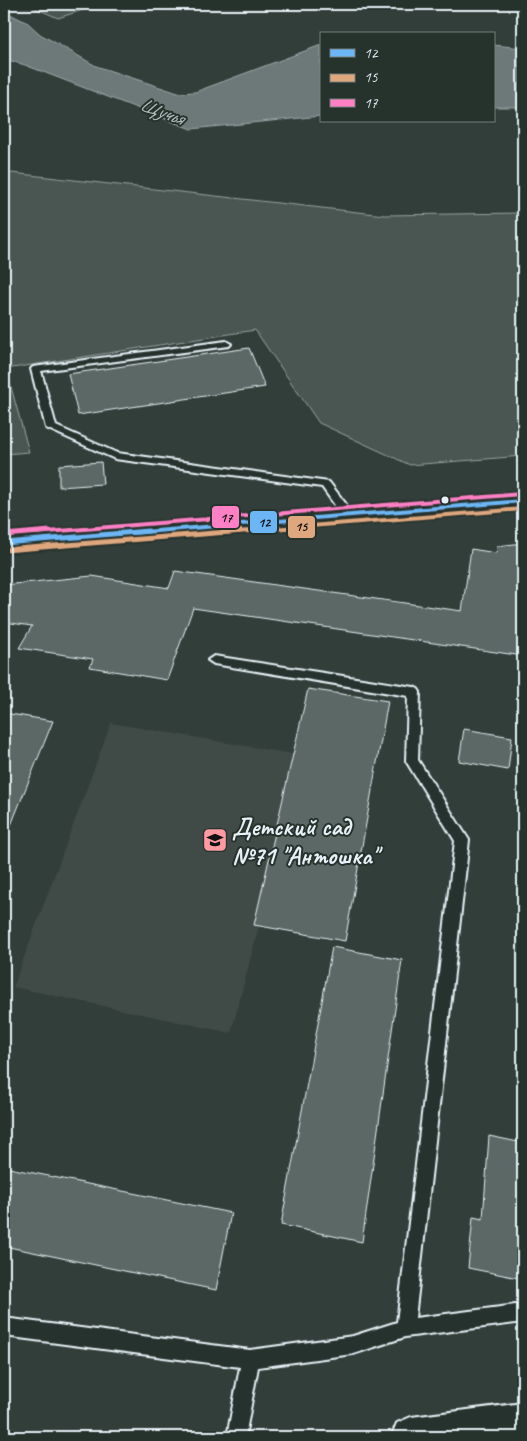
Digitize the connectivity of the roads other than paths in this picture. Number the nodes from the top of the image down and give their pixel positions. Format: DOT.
graph roads {
  1 [pos="226,344"];
  2 [pos="523,501"];
  3 [pos="348,515"];
  4 [pos="4,543"];
  5 [pos="214,660"];
  6 [pos="523,1314"];
  7 [pos="4,1327"];
  8 [pos="405,1328"];
  9 [pos="250,1359"];
  10 [pos="523,1422"];
  11 [pos="236,1437"];
  12 [pos="411,1437"];
  1 -- 3 [label="lane"];
  2 -- 3 [label="street"];
  3 -- 4 [label="street"];
  5 -- 8 [label="lane"];
  6 -- 8 [label="lane"];
  7 -- 9 [label="lane"];
  8 -- 9 [label="lane"];
  9 -- 11 [label="lane"];
  10 -- 12 [label="street"];
}
